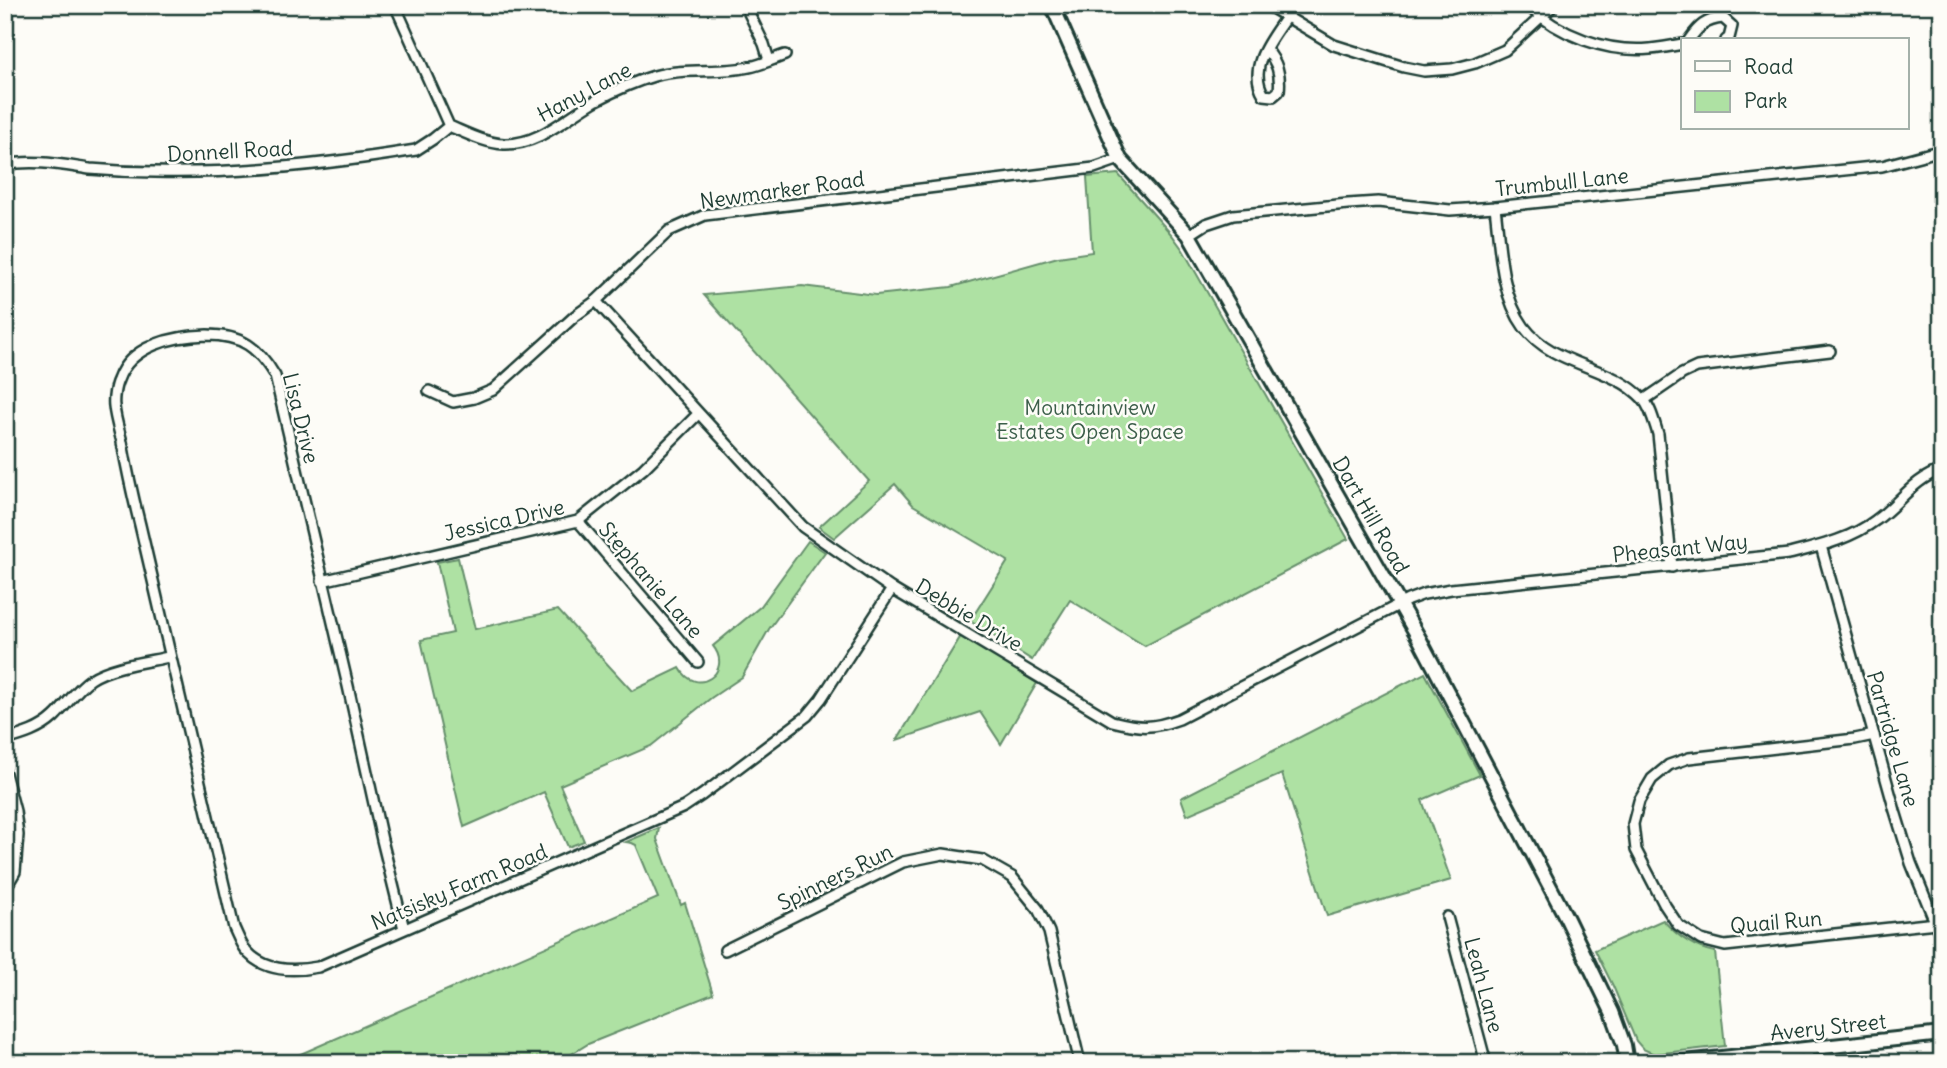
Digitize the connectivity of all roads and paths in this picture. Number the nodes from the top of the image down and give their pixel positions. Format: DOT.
graph roads {
  1 [pos="83,5"];
  2 [pos="119,5"];
  3 [pos="396,5"];
  4 [pos="745,5"];
  5 [pos="1052,5"];
  6 [pos="1266,5"];
  7 [pos="1294,5"];
  8 [pos="1527,5"];
  9 [pos="1555,5"];
  10 [pos="1287,17"];
  11 [pos="1541,18"];
  12 [pos="1690,38"];
  13 [pos="1729,38"];
  14 [pos="1681,44"];
  15 [pos="1266,49"];
  16 [pos="785,55"];
  17 [pos="769,60"];
  18 [pos="449,126"];
  19 [pos="1942,150"];
  20 [pos="1120,159"];
  21 [pos="5,165"];
  22 [pos="1495,207"];
  23 [pos="1189,235"];
  24 [pos="596,301"];
  25 [pos="1830,351"];
  26 [pos="429,391"];
  27 [pos="1644,400"];
  28 [pos="698,414"];
  29 [pos="1942,470"];
  30 [pos="578,521"];
  31 [pos="1821,546"];
  32 [pos="1672,567"];
  33 [pos="322,581"];
  34 [pos="892,589"];
  35 [pos="1400,606"];
  36 [pos="169,657"];
  37 [pos="698,662"];
  38 [pos="1874,735"];
  39 [pos="5,740"];
  40 [pos="5,773"];
  41 [pos="5,889"];
  42 [pos="1447,917"];
  43 [pos="1936,923"];
  44 [pos="404,929"];
  45 [pos="1942,939"];
  46 [pos="725,950"];
  47 [pos="1942,1034"];
  48 [pos="1807,1048"];
  49 [pos="1080,1063"];
  50 [pos="1486,1063"];
  51 [pos="1628,1063"];
  52 [pos="1676,1063"];
  53 [pos="1808,1063"];
  1 -- 2 [label="street"];
  3 -- 18 [label="street"];
  4 -- 17 [label="street"];
  5 -- 20 [label="main road, Dart Hill Road"];
  6 -- 10 [label="street"];
  7 -- 10 [label="street"];
  8 -- 11 [label="street"];
  9 -- 11 [label="street"];
  10 -- 11 [label="street"];
  10 -- 15 [label="street"];
  11 -- 14 [label="street"];
  12 -- 13 [label="street"];
  15 -- 15 [label="street"];
  16 -- 17 [label="street, Hany Lane"];
  17 -- 18 [label="street, Hany Lane"];
  18 -- 21 [label="street, Donnell Road"];
  19 -- 22 [label="street, Trumbull Lane"];
  20 -- 23 [label="main road, Dart Hill Road"];
  20 -- 24 [label="street, Newmarker Road"];
  22 -- 23 [label="street, Trumbull Lane"];
  22 -- 27 [label="street"];
  23 -- 35 [label="main road, Dart Hill Road"];
  24 -- 26 [label="street, Newmarker Road"];
  24 -- 28 [label="street, Debbie Drive"];
  25 -- 27 [label="street"];
  27 -- 32 [label="street"];
  28 -- 30 [label="street, Jessica Drive"];
  28 -- 34 [label="street, Debbie Drive"];
  29 -- 31 [label="street, Pheasant Way"];
  30 -- 33 [label="street, Jessica Drive"];
  30 -- 37 [label="street, Stephanie Lane"];
  31 -- 32 [label="street, Pheasant Way"];
  31 -- 38 [label="street, Partridge Lane"];
  32 -- 35 [label="street, Pheasant Way"];
  33 -- 36 [label="street, Lisa Drive"];
  33 -- 44 [label="street, Lisa Drive"];
  34 -- 35 [label="street, Debbie Drive"];
  34 -- 44 [label="street, Natsisky Farm Road"];
  35 -- 51 [label="main road, Dart Hill Road"];
  36 -- 39 [label="street"];
  36 -- 44 [label="street, Natsisky Farm Road"];
  38 -- 43 [label="street, Partridge Lane"];
  38 -- 43 [label="street, Quail Run"];
  40 -- 41 [label="street"];
  42 -- 50 [label="street, Leah Lane"];
  43 -- 45 [label="street, Partridge Lane"];
  46 -- 49 [label="street, Spinners Run"];
  47 -- 48 [label="main road, Avery Street"];
  48 -- 52 [label="main road, Avery Street"];
  48 -- 53 [label="street"];
}
